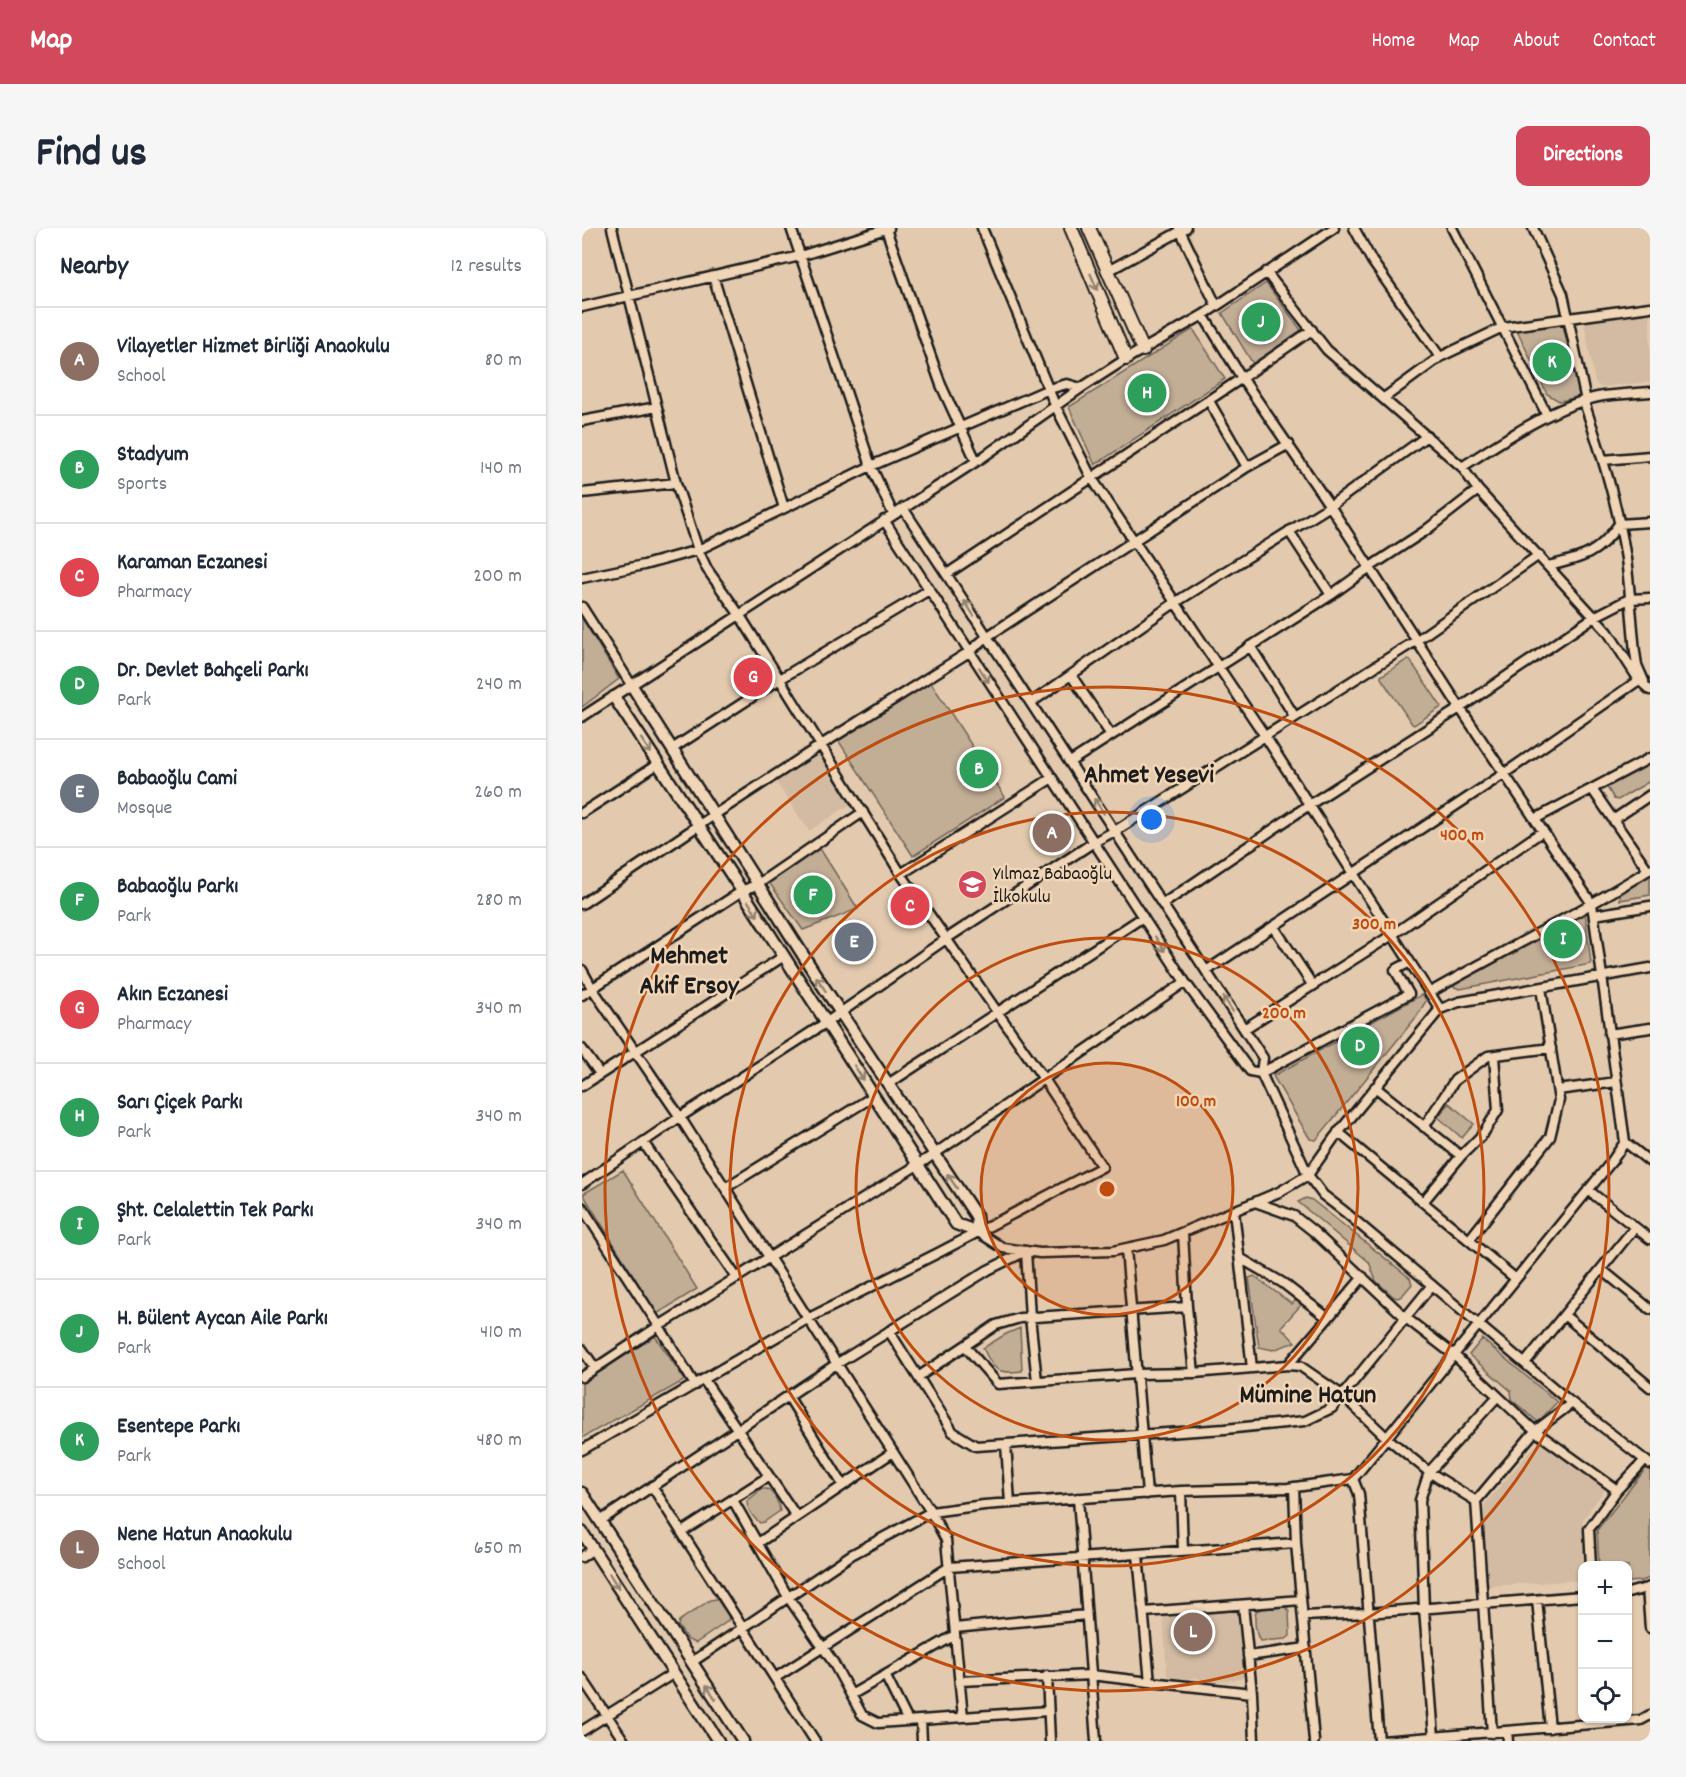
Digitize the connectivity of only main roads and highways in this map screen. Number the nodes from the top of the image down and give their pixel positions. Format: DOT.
graph roads {
  1 [pos="1071,228"];
  2 [pos="1089,228"];
  3 [pos="1143,351"];
  4 [pos="1126,359"];
  1 -- 4 [label="main road, one-way"];
  2 -- 3 [label="main road"];
}
